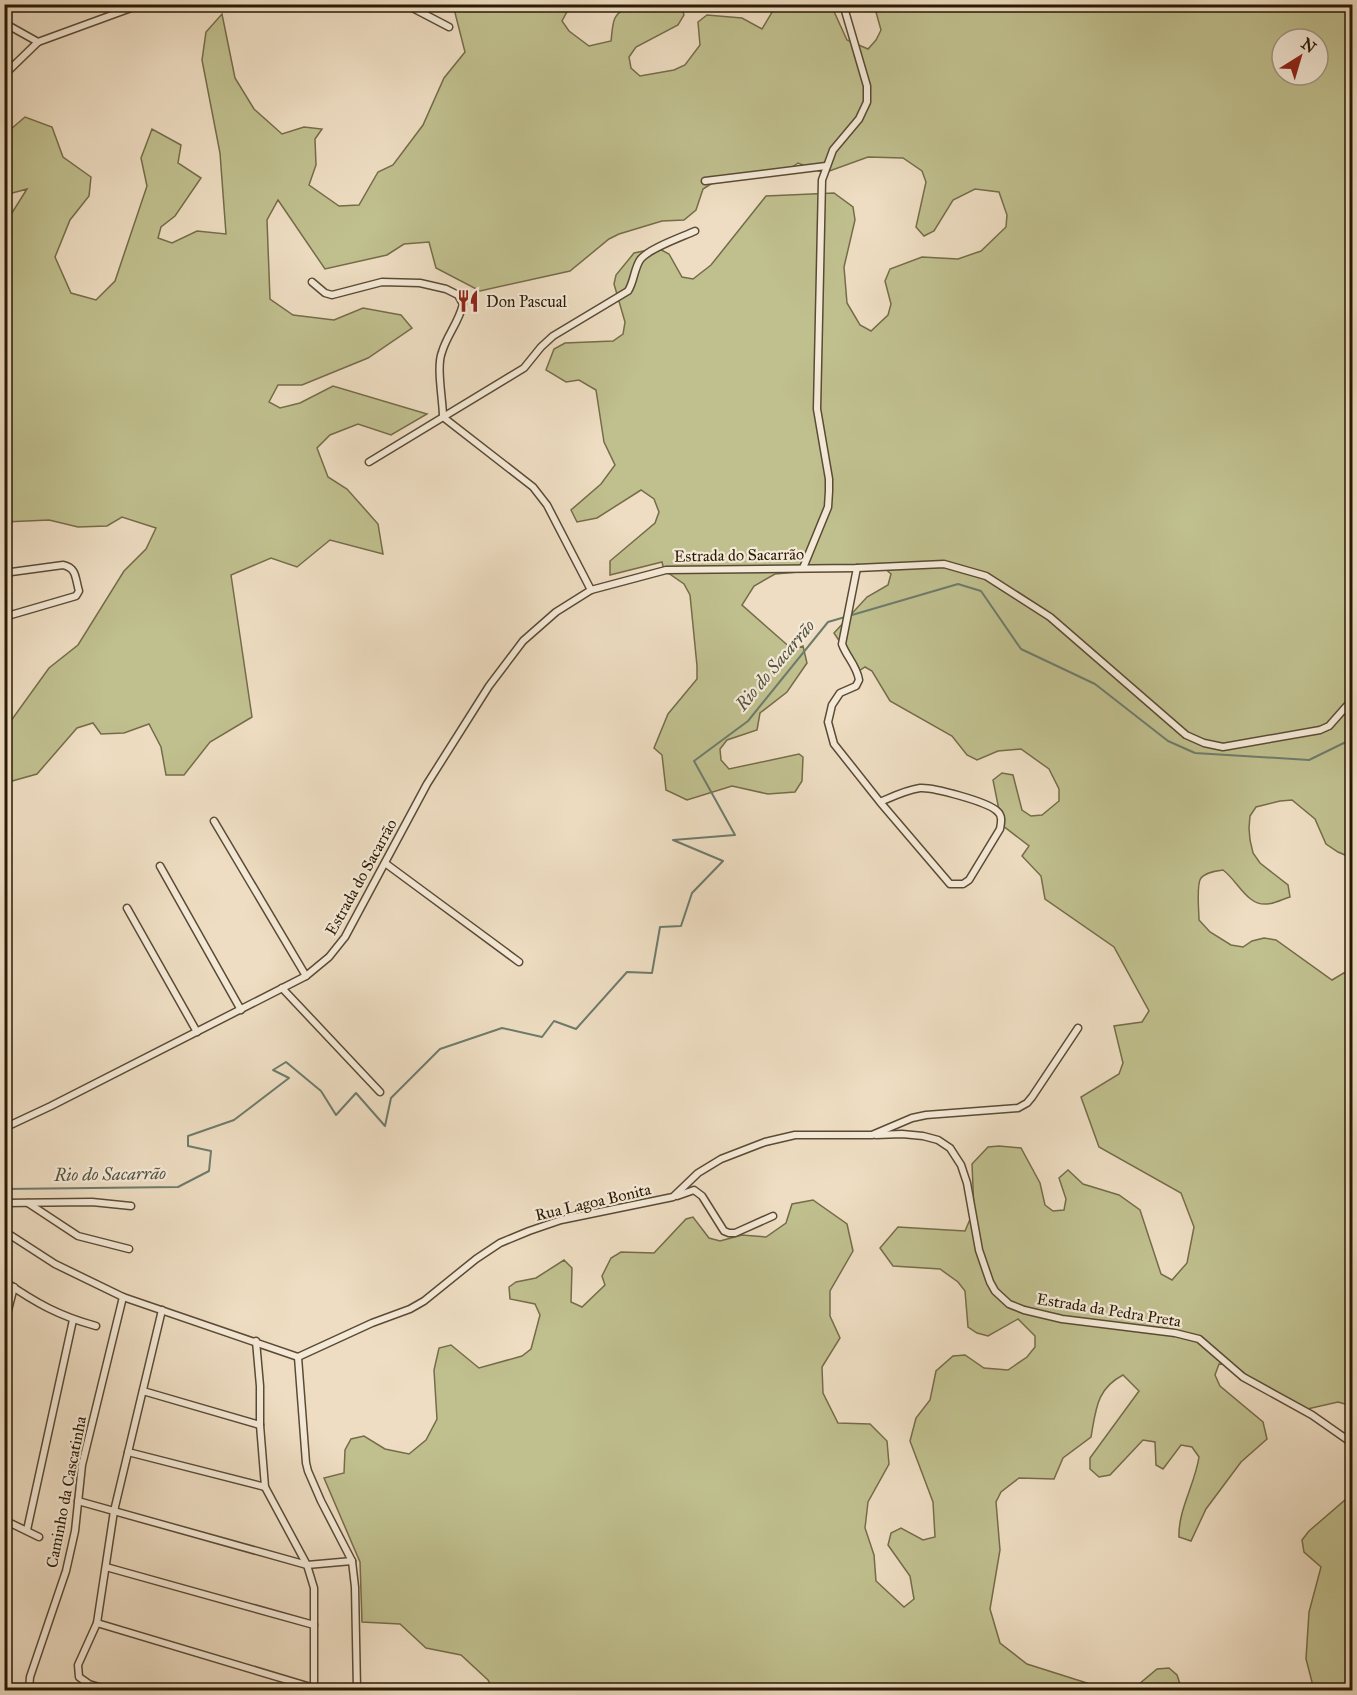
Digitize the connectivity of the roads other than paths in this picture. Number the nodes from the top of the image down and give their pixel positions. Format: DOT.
graph roads {
  1 [pos="118,4"];
  2 [pos="142,4"];
  3 [pos="405,4"];
  4 [pos="843,4"];
  5 [pos="120,13"];
  6 [pos="4,23"];
  7 [pos="449,27"];
  8 [pos="38,42"];
  9 [pos="4,75"];
  10 [pos="826,166"];
  11 [pos="705,181"];
  12 [pos="695,231"];
  13 [pos="312,282"];
  14 [pos="443,417"];
  15 [pos="369,462"];
  16 [pos="803,568"];
  17 [pos="857,568"];
  18 [pos="4,573"];
  19 [pos="591,590"];
  20 [pos="4,617"];
  21 [pos="1353,700"];
  22 [pos="880,802"];
  23 [pos="214,821"];
  24 [pos="385,863"];
  25 [pos="160,866"];
  26 [pos="127,908"];
  27 [pos="519,962"];
  28 [pos="306,976"];
  29 [pos="282,988"];
  30 [pos="241,1010"];
  31 [pos="1078,1028"];
  32 [pos="197,1032"];
  33 [pos="380,1092"];
  34 [pos="4,1128"];
  35 [pos="872,1135"];
  36 [pos="673,1197"];
  37 [pos="4,1203"];
  38 [pos="27,1203"];
  39 [pos="131,1206"];
  40 [pos="773,1216"];
  41 [pos="4,1231"];
  42 [pos="129,1249"];
  43 [pos="4,1281"];
  44 [pos="14,1287"];
  45 [pos="123,1297"];
  46 [pos="162,1310"];
  47 [pos="73,1320"];
  48 [pos="4,1326"];
  49 [pos="96,1326"];
  50 [pos="256,1341"];
  51 [pos="298,1357"];
  52 [pos="143,1390"];
  53 [pos="260,1425"];
  54 [pos="1353,1443"];
  55 [pos="128,1452"];
  56 [pos="266,1487"];
  57 [pos="78,1501"];
  58 [pos="114,1511"];
  59 [pos="4,1520"];
  60 [pos="27,1530"];
  61 [pos="39,1537"];
  62 [pos="352,1562"];
  63 [pos="307,1564"];
  64 [pos="106,1567"];
  65 [pos="98,1623"];
  66 [pos="314,1625"];
  67 [pos="314,1689"];
  68 [pos="29,1690"];
  69 [pos="109,1690"];
  70 [pos="357,1690"];
  1 -- 5 [label="street"];
  2 -- 5 [label="street"];
  3 -- 7 [label="street"];
  4 -- 10 [label="street"];
  5 -- 8 [label="street"];
  6 -- 8 [label="street"];
  8 -- 9 [label="street"];
  10 -- 11 [label="street"];
  10 -- 16 [label="street"];
  12 -- 14 [label="street"];
  13 -- 14 [label="street"];
  14 -- 15 [label="street"];
  14 -- 19 [label="street"];
  16 -- 17 [label="street, Estrada do Sacarrão"];
  16 -- 19 [label="street, Estrada do Sacarrão"];
  17 -- 21 [label="street, Estrada do Sacarrão"];
  17 -- 22 [label="street"];
  18 -- 20 [label="street"];
  19 -- 24 [label="street, Estrada do Sacarrão"];
  22 -- 22 [label="street"];
  23 -- 28 [label="street"];
  24 -- 27 [label="street"];
  24 -- 28 [label="street, Estrada do Sacarrão"];
  25 -- 30 [label="street"];
  26 -- 32 [label="street"];
  28 -- 29 [label="street, Estrada do Sacarrão"];
  29 -- 30 [label="street, Estrada do Sacarrão"];
  29 -- 33 [label="street"];
  30 -- 32 [label="street, Estrada do Sacarrão"];
  31 -- 35 [label="street, Rua Lagoa Bonita"];
  32 -- 34 [label="street, Estrada do Sacarrão"];
  35 -- 36 [label="street, Rua Lagoa Bonita"];
  35 -- 54 [label="street, Estrada da Pedra Preta"];
  36 -- 40 [label="street"];
  36 -- 51 [label="street, Rua Lagoa Bonita"];
  37 -- 38 [label="street"];
  38 -- 39 [label="street"];
  38 -- 42 [label="street"];
  41 -- 45 [label="street"];
  43 -- 44 [label="street"];
  44 -- 47 [label="street"];
  44 -- 48 [label="street"];
  45 -- 46 [label="street"];
  45 -- 57 [label="street, Caminho da Cascatinha"];
  46 -- 50 [label="street"];
  46 -- 52 [label="street"];
  47 -- 49 [label="street"];
  47 -- 60 [label="street"];
  50 -- 51 [label="street"];
  50 -- 53 [label="street"];
  51 -- 62 [label="street"];
  52 -- 53 [label="street"];
  52 -- 55 [label="street"];
  53 -- 56 [label="street"];
  55 -- 56 [label="street"];
  55 -- 58 [label="street"];
  56 -- 63 [label="street"];
  57 -- 58 [label="street"];
  57 -- 68 [label="street, Caminho da Cascatinha"];
  58 -- 63 [label="street"];
  58 -- 64 [label="street"];
  59 -- 60 [label="street"];
  60 -- 61 [label="street"];
  62 -- 63 [label="street"];
  62 -- 70 [label="street"];
  63 -- 66 [label="street"];
  64 -- 65 [label="street"];
  64 -- 66 [label="street"];
  65 -- 67 [label="street"];
  65 -- 69 [label="street"];
  66 -- 67 [label="street"];
}
